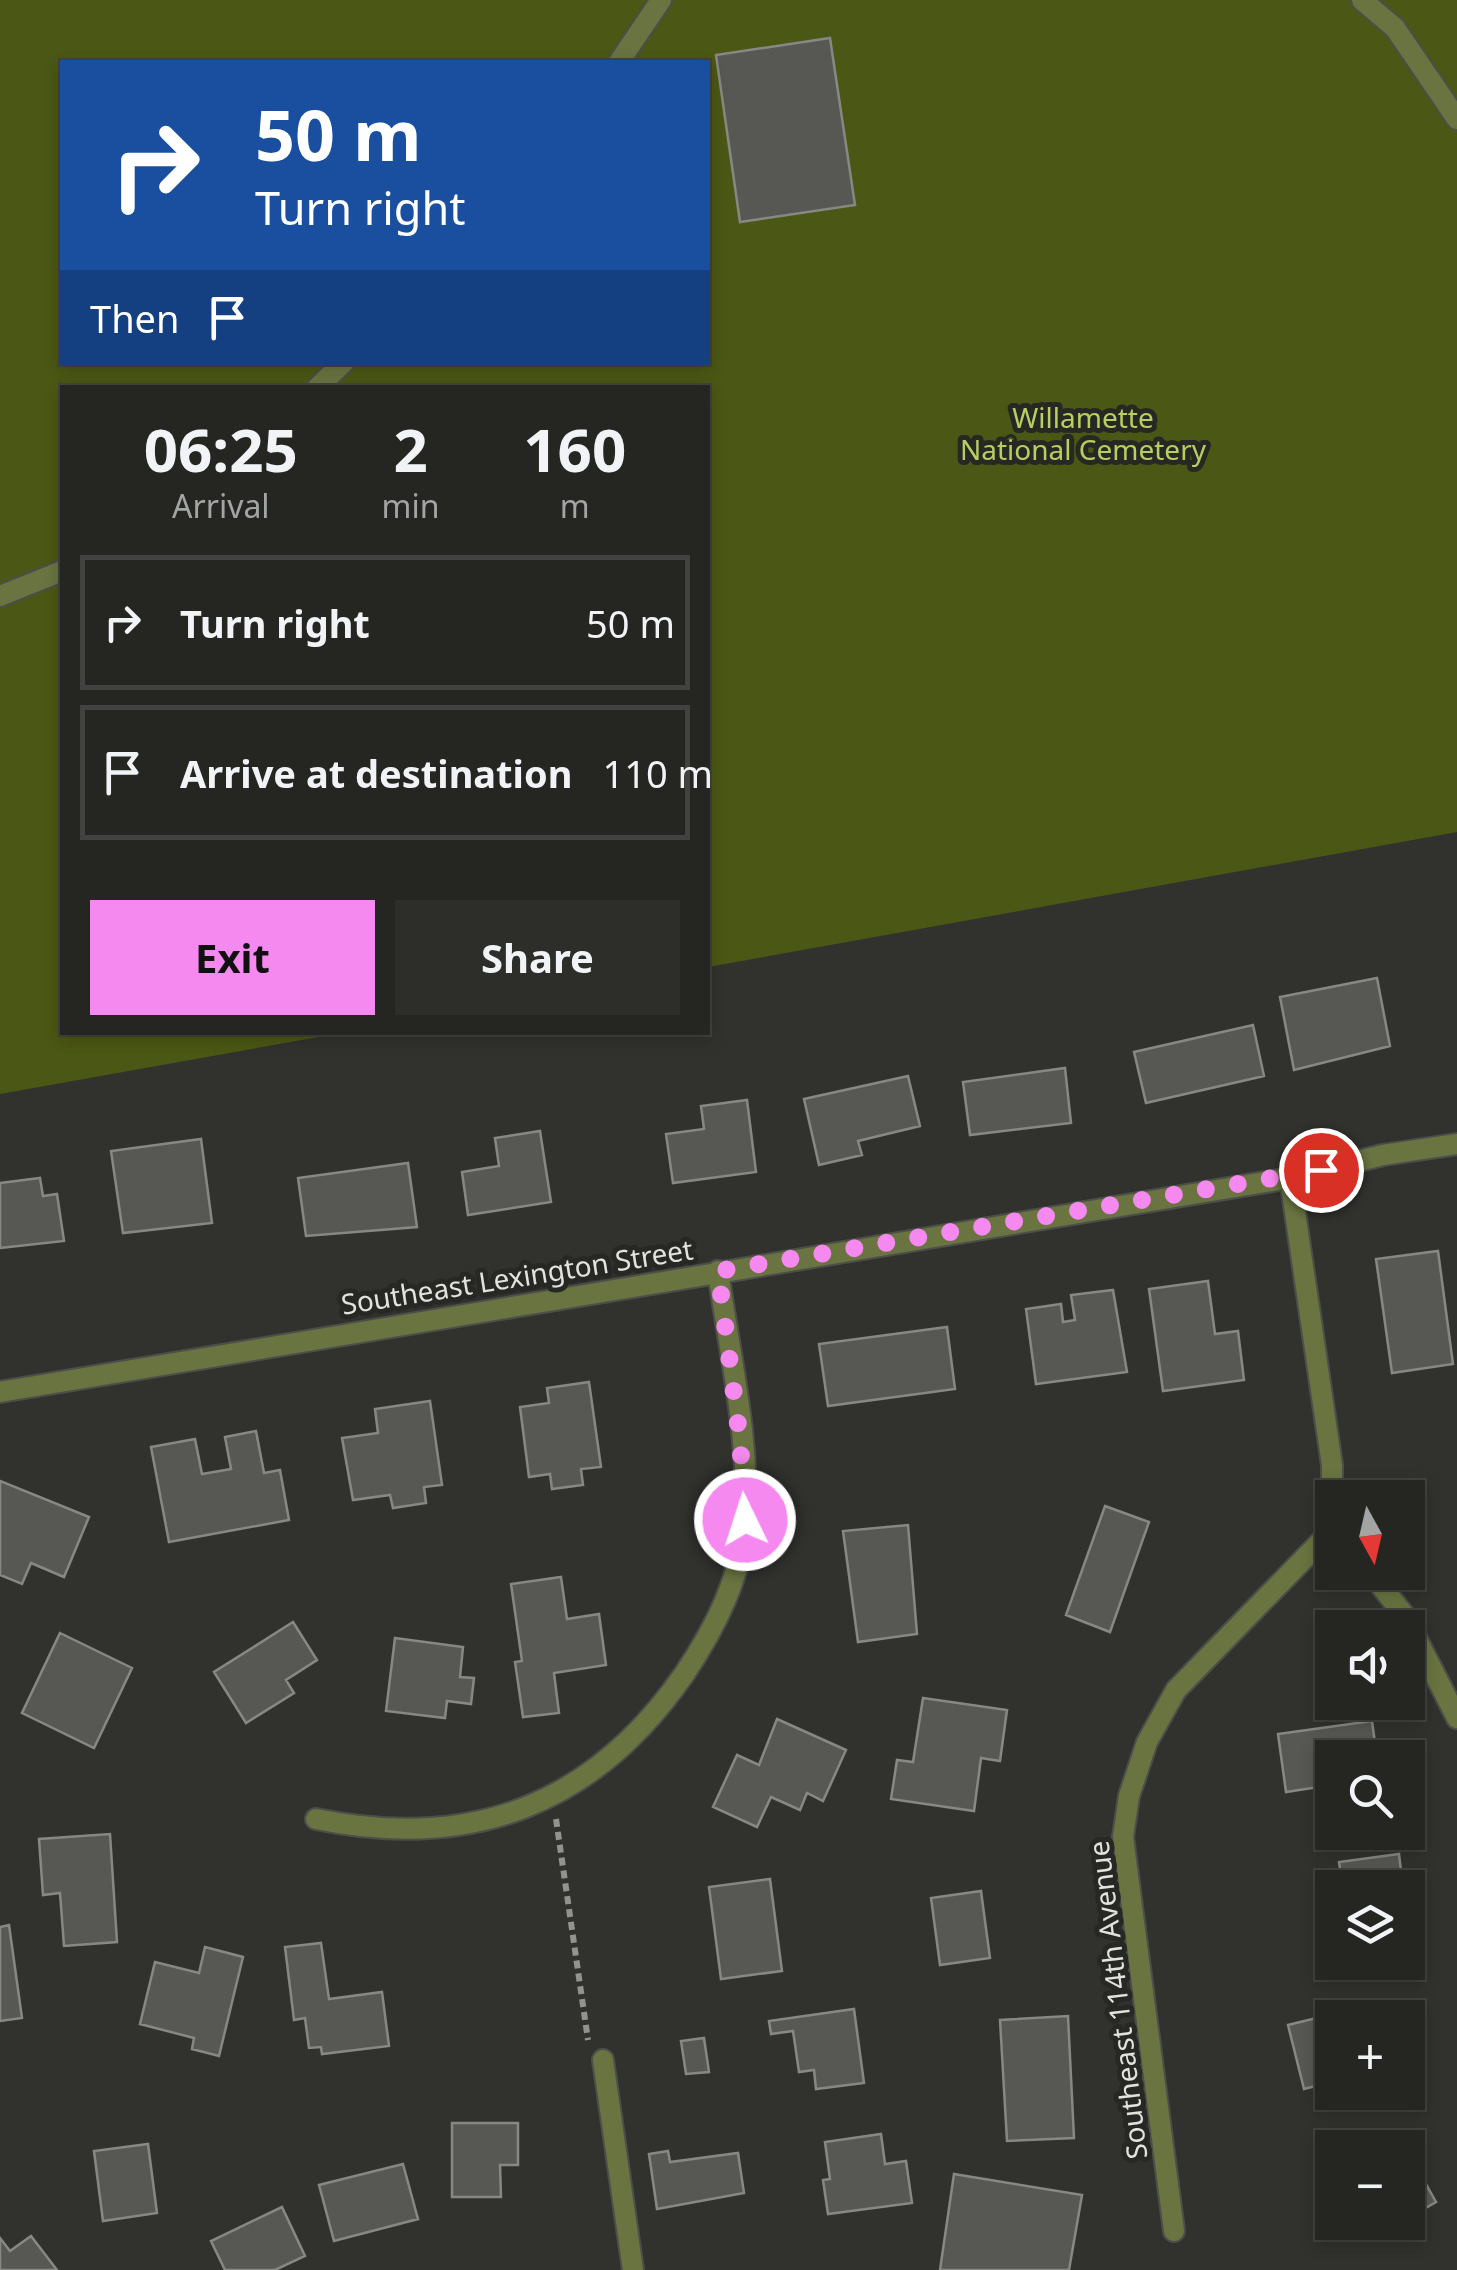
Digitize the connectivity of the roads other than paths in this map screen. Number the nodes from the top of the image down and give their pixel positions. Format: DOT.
graph roads {
  1 [pos="661,0"];
  2 [pos="1362,0"];
  3 [pos="620,60"];
  4 [pos="1457,119"];
  5 [pos="341,365"];
  6 [pos="320,385"];
  7 [pos="60,572"];
  8 [pos="0,596"];
  9 [pos="1457,1144"];
  10 [pos="1290,1178"];
  11 [pos="718,1271"];
  12 [pos="0,1392"];
  13 [pos="1332,1480"];
  14 [pos="1315,1547"];
  15 [pos="1384,1590"];
  16 [pos="1457,1718"];
  17 [pos="316,1818"];
  18 [pos="603,2060"];
  19 [pos="1174,2231"];
  20 [pos="633,2270"];
  1 -- 3 [label="street"];
  2 -- 4 [label="street"];
  5 -- 6 [label="street"];
  7 -- 8 [label="street"];
  9 -- 10 [label="street, Southeast Lexington Street"];
  10 -- 11 [label="street, Southeast Lexington Street"];
  10 -- 13 [label="street, Southeast 114th Avenue"];
  11 -- 12 [label="street, Southeast Lexington Street"];
  11 -- 17 [label="street"];
  14 -- 19 [label="street, Southeast 114th Avenue"];
  15 -- 16 [label="street"];
  18 -- 20 [label="street"];
}
